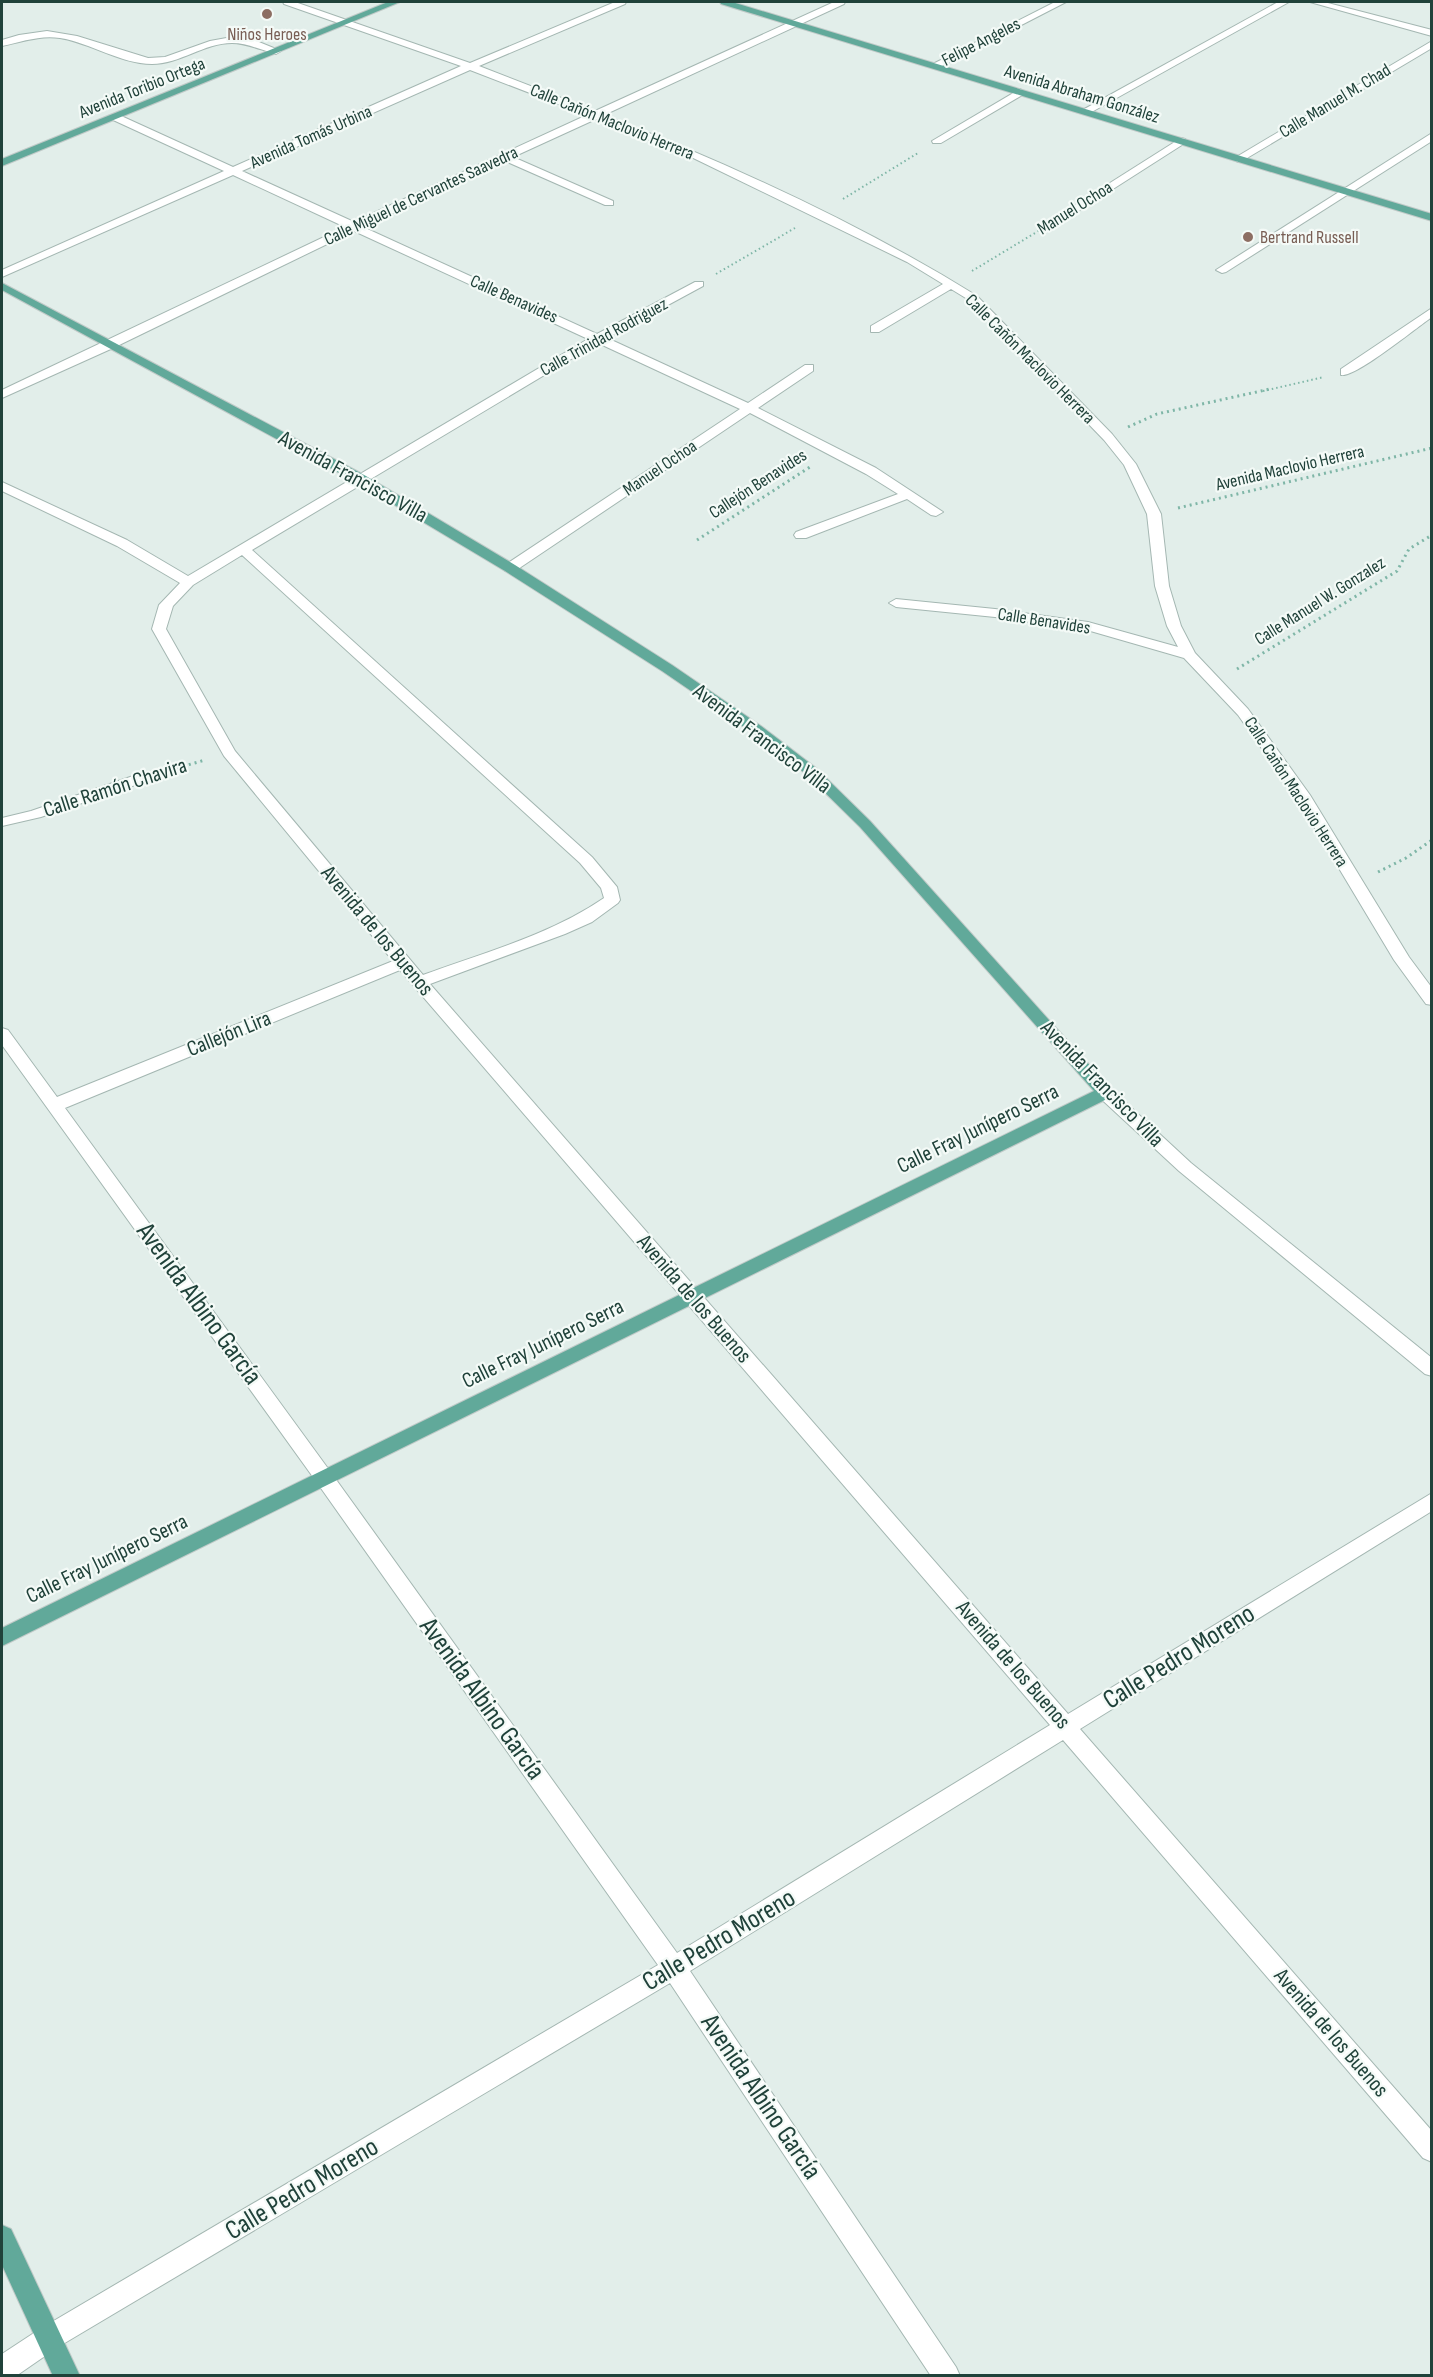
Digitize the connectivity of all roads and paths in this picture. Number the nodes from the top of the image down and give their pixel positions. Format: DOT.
graph roads {
  1 [pos="287,2"];
  2 [pos="395,2"];
  3 [pos="622,2"];
  4 [pos="724,2"];
  5 [pos="842,2"];
  6 [pos="1061,2"];
  7 [pos="1284,2"];
  8 [pos="1315,2"];
  9 [pos="346,21"];
  10 [pos="795,23"];
  11 [pos="1431,33"];
  12 [pos="2,43"];
  13 [pos="1431,44"];
  14 [pos="276,51"];
  15 [pos="470,66"];
  16 [pos="934,66"];
  17 [pos="1020,92"];
  18 [pos="1084,112"];
  19 [pos="597,115"];
  20 [pos="115,117"];
  21 [pos="1431,136"];
  22 [pos="937,141"];
  23 [pos="1181,141"];
  24 [pos="504,157"];
  25 [pos="1238,159"];
  26 [pos="2,163"];
  27 [pos="233,171"];
  28 [pos="1345,191"];
  29 [pos="609,203"];
  30 [pos="818,214"];
  31 [pos="1431,218"];
  32 [pos="1059,219"];
  33 [pos="353,227"];
  34 [pos="1222,270"];
  35 [pos="2,274"];
  36 [pos="699,284"];
  37 [pos="952,284"];
  38 [pos="2,286"];
  39 [pos="1431,311"];
  40 [pos="875,329"];
  41 [pos="598,338"];
  42 [pos="109,345"];
  43 [pos="809,369"];
  44 [pos="1345,372"];
  45 [pos="2,394"];
  46 [pos="749,408"];
  47 [pos="1108,437"];
  48 [pos="1431,448"];
  49 [pos="834,451"];
  50 [pos="361,478"];
  51 [pos="2,486"];
  52 [pos="909,494"];
  53 [pos="936,512"];
  54 [pos="1154,514"];
  55 [pos="801,535"];
  56 [pos="1431,536"];
  57 [pos="697,540"];
  58 [pos="243,549"];
  59 [pos="510,568"];
  60 [pos="188,582"];
  61 [pos="896,603"];
  62 [pos="1189,655"];
  63 [pos="1218,687"];
  64 [pos="229,753"];
  65 [pos="136,780"];
  66 [pos="2,822"];
  67 [pos="1431,840"];
  68 [pos="1354,881"];
  69 [pos="403,963"];
  70 [pos="420,982"];
  71 [pos="1431,1000"];
  72 [pos="2,1034"];
  73 [pos="1105,1093"];
  74 [pos="55,1105"];
  75 [pos="692,1297"];
  76 [pos="1431,1370"];
  77 [pos="324,1479"];
  78 [pos="1431,1501"];
  79 [pos="2,1638"];
  80 [pos="1066,1726"];
  81 [pos="674,1968"];
  82 [pos="1431,2150"];
  83 [pos="2,2238"];
  84 [pos="50,2338"];
  85 [pos="2,2369"];
  86 [pos="67,2376"];
  87 [pos="947,2376"];
  1 -- 9 [label="street, Calle Cañón Maclovio Herrera"];
  2 -- 9 [label="main road, Avenida Toribio Ortega"];
  3 -- 15 [label="street, Avenida Tomás Urbina"];
  4 -- 10 [label="main road, Avenida Abraham González"];
  5 -- 10 [label="street, Calle Miguel de Cervantes Saavedra"];
  6 -- 16 [label="street, Felipe Angeles"];
  7 -- 18 [label="street"];
  8 -- 11 [label="street"];
  9 -- 14 [label="main road, Avenida Toribio Ortega"];
  9 -- 15 [label="street, Calle Cañón Maclovio Herrera"];
  10 -- 16 [label="main road, Avenida Abraham González"];
  10 -- 19 [label="street, Calle Miguel de Cervantes Saavedra"];
  12 -- 14 [label="street"];
  13 -- 25 [label="street, Calle Manuel M. Chad"];
  14 -- 20 [label="main road, Avenida Toribio Ortega"];
  15 -- 19 [label="street, Calle Cañón Maclovio Herrera"];
  15 -- 27 [label="street, Avenida Tomás Urbina"];
  16 -- 17 [label="main road, Avenida Abraham González"];
  17 -- 18 [label="main road, Avenida Abraham González"];
  17 -- 22 [label="street"];
  18 -- 23 [label="main road, Avenida Abraham González"];
  19 -- 24 [label="street, Calle Miguel de Cervantes Saavedra"];
  19 -- 30 [label="street, Calle Cañón Maclovio Herrera"];
  20 -- 26 [label="main road, Avenida Toribio Ortega"];
  20 -- 27 [label="street, Calle Benavides"];
  21 -- 28 [label="street"];
  22 -- 30 [label="path"];
  23 -- 25 [label="main road, Avenida Abraham González"];
  23 -- 32 [label="street, Manuel Ochoa"];
  24 -- 29 [label="street"];
  24 -- 33 [label="street, Calle Miguel de Cervantes Saavedra"];
  25 -- 28 [label="main road, Avenida Abraham González"];
  27 -- 33 [label="street, Calle Benavides"];
  27 -- 35 [label="street, Avenida Tomás Urbina"];
  28 -- 31 [label="main road, Avenida Abraham González"];
  28 -- 34 [label="street"];
  30 -- 36 [label="path"];
  30 -- 37 [label="street, Calle Cañón Maclovio Herrera"];
  32 -- 37 [label="path, Manuel Ochoa"];
  33 -- 41 [label="street, Calle Benavides"];
  33 -- 42 [label="street, Calle Miguel de Cervantes Saavedra"];
  36 -- 41 [label="street, Calle Trinidad Rodriguez"];
  37 -- 40 [label="street"];
  37 -- 47 [label="street, Calle Cañón Maclovio Herrera"];
  38 -- 42 [label="main road, Avenida Francisco Villa"];
  39 -- 44 [label="street"];
  41 -- 46 [label="street, Calle Benavides"];
  41 -- 50 [label="street, Calle Trinidad Rodriguez"];
  42 -- 45 [label="street, Calle Miguel de Cervantes Saavedra"];
  42 -- 50 [label="main road, Avenida Francisco Villa"];
  43 -- 46 [label="street, Manuel Ochoa"];
  44 -- 47 [label="path"];
  46 -- 49 [label="street, Calle Benavides"];
  46 -- 59 [label="street, Manuel Ochoa"];
  47 -- 54 [label="street, Calle Cañón Maclovio Herrera"];
  48 -- 54 [label="path, Avenida Maclovio Herrera"];
  49 -- 52 [label="street, Calle Benavides"];
  49 -- 57 [label="path, Callejón Benavides"];
  50 -- 58 [label="street, Calle Trinidad Rodriguez"];
  50 -- 59 [label="main road, Avenida Francisco Villa"];
  51 -- 60 [label="street"];
  52 -- 53 [label="street, Calle Benavides"];
  52 -- 55 [label="street"];
  54 -- 62 [label="street, Calle Cañón Maclovio Herrera"];
  56 -- 63 [label="path, Calle Manuel W. Gonzalez"];
  58 -- 60 [label="street, Calle Trinidad Rodriguez"];
  58 -- 70 [label="street"];
  59 -- 73 [label="main road, Avenida Francisco Villa"];
  60 -- 64 [label="street, Avenida de los Buenos"];
  61 -- 62 [label="street, Calle Benavides"];
  62 -- 63 [label="street, Calle Cañón Maclovio Herrera"];
  63 -- 68 [label="street, Calle Cañón Maclovio Herrera"];
  64 -- 65 [label="path, Calle Ramón Chavira"];
  64 -- 69 [label="street, Avenida de los Buenos"];
  65 -- 66 [label="street, Calle Ramón Chavira"];
  67 -- 68 [label="path"];
  68 -- 71 [label="street, Calle Cañón Maclovio Herrera"];
  69 -- 70 [label="street, Avenida de los Buenos"];
  69 -- 74 [label="street, Callejón Lira"];
  70 -- 75 [label="street, Avenida de los Buenos"];
  72 -- 74 [label="street, Avenida Albino García"];
  73 -- 75 [label="main road, Calle Fray Junípero Serra"];
  73 -- 76 [label="street, Avenida Francisco Villa"];
  74 -- 77 [label="street, Avenida Albino García"];
  75 -- 77 [label="main road, Calle Fray Junípero Serra"];
  75 -- 80 [label="street, Avenida de los Buenos"];
  77 -- 79 [label="main road, Calle Fray Junípero Serra"];
  77 -- 81 [label="street, Avenida Albino García"];
  78 -- 80 [label="street, Calle Pedro Moreno"];
  80 -- 81 [label="street, Calle Pedro Moreno"];
  80 -- 82 [label="street, Avenida de los Buenos"];
  81 -- 84 [label="street, Calle Pedro Moreno"];
  81 -- 87 [label="street, Avenida Albino García"];
  83 -- 84 [label="main road"];
  84 -- 85 [label="street, Calle Pedro Moreno"];
  84 -- 86 [label="main road"];
}
